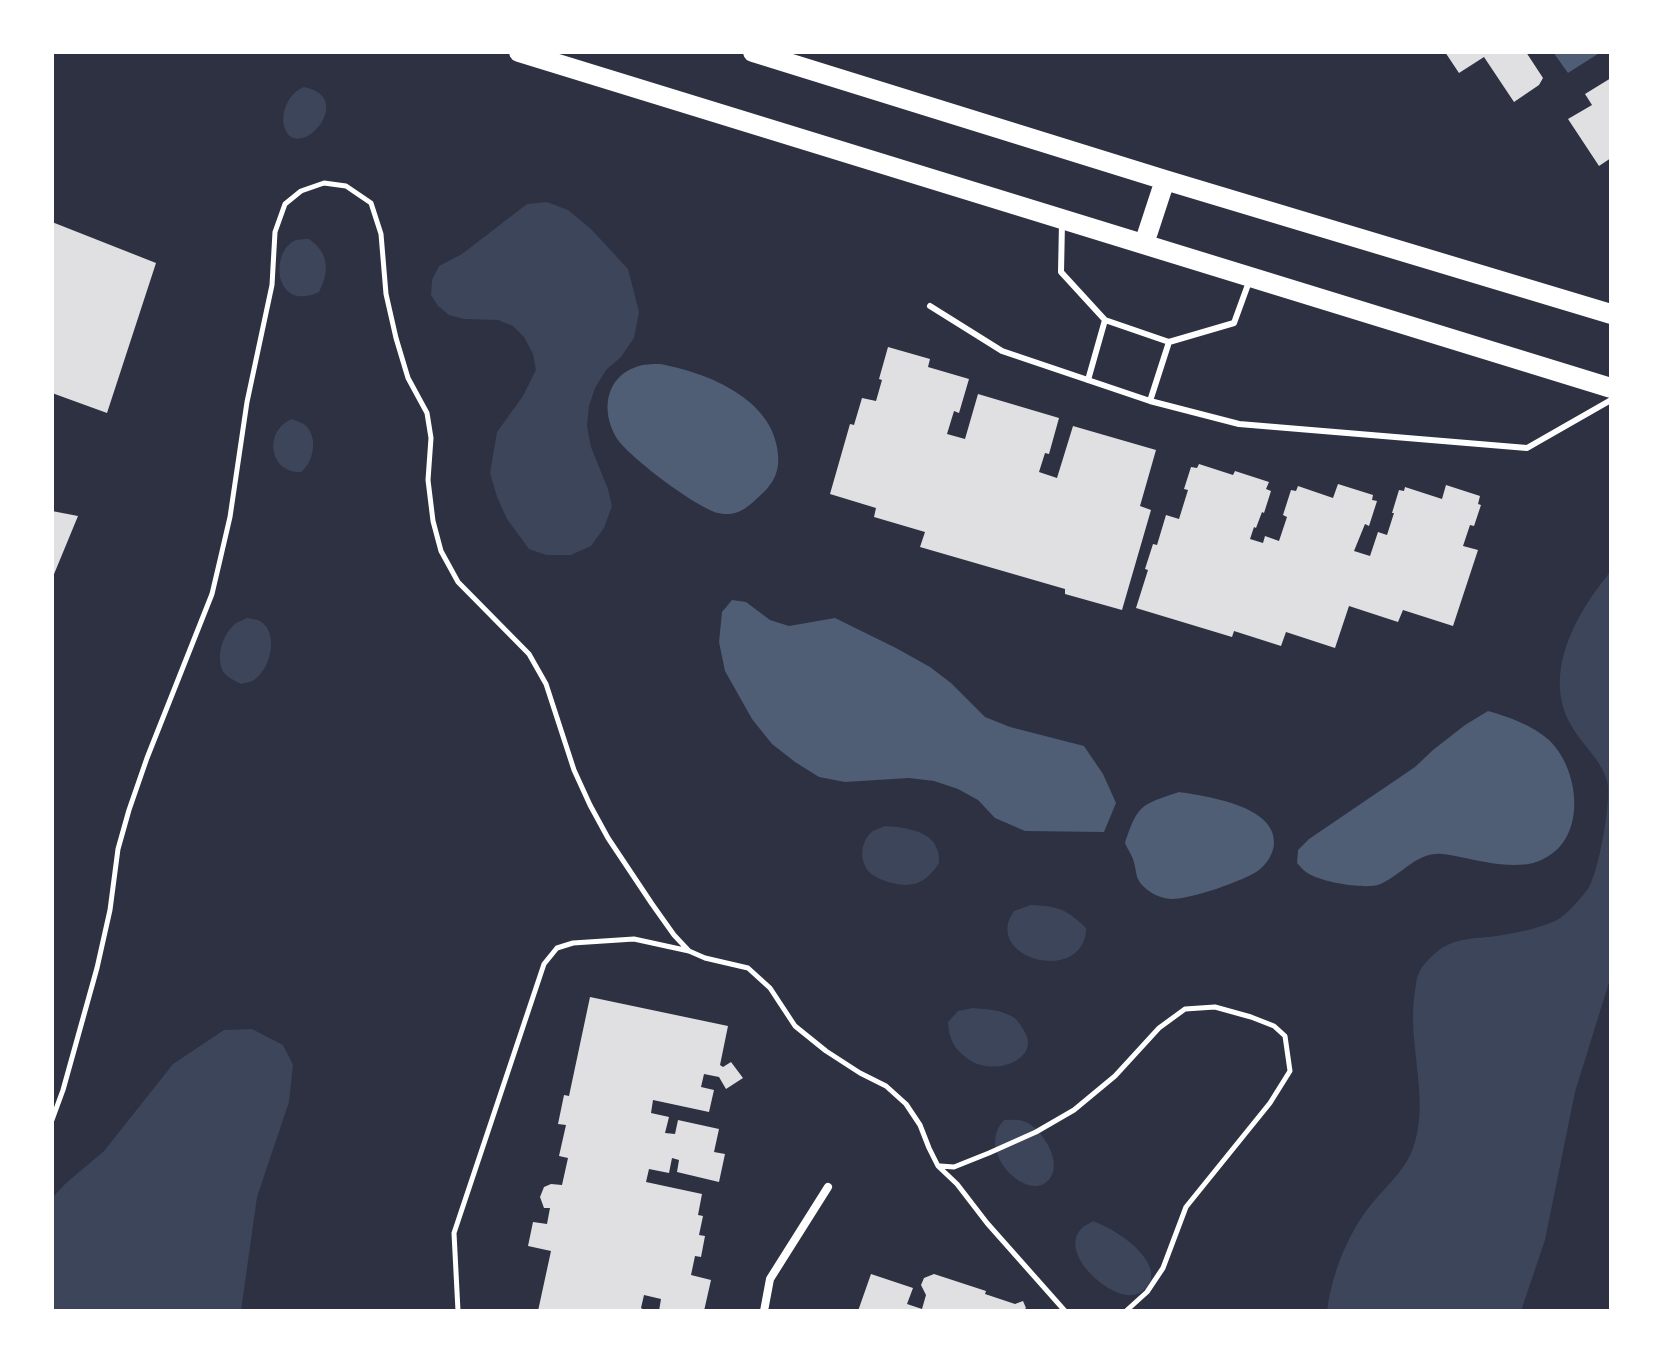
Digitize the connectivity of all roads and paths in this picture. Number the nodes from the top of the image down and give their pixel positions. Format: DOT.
graph roads {
  1 [pos="519,52"];
  2 [pos="753,52"];
  3 [pos="1165,180"];
  4 [pos="1062,219"];
  5 [pos="1144,244"];
  6 [pos="1250,277"];
  7 [pos="930,306"];
  8 [pos="1611,314"];
  9 [pos="1105,320"];
  10 [pos="1169,342"];
  11 [pos="1088,380"];
  12 [pos="1611,388"];
  13 [pos="1611,400"];
  14 [pos="1150,401"];
  15 [pos="689,951"];
  16 [pos="52,1120"];
  17 [pos="938,1166"];
  18 [pos="828,1187"];
  19 [pos="458,1311"];
  20 [pos="764,1311"];
  21 [pos="1065,1311"];
  22 [pos="1126,1311"];
  1 -- 4 [label="main road"];
  2 -- 3 [label="main road"];
  3 -- 5 [label="main road"];
  3 -- 8 [label="main road"];
  4 -- 5 [label="main road"];
  4 -- 9 [label="lane"];
  5 -- 6 [label="main road"];
  6 -- 10 [label="lane"];
  6 -- 12 [label="main road"];
  7 -- 11 [label="lane"];
  9 -- 10 [label="lane"];
  9 -- 11 [label="lane"];
  10 -- 14 [label="lane"];
  11 -- 14 [label="lane"];
  13 -- 14 [label="lane"];
  15 -- 16 [label="path"];
  15 -- 17 [label="path"];
  15 -- 19 [label="path"];
  17 -- 21 [label="path"];
  17 -- 22 [label="path"];
  18 -- 20 [label="street"];
}
